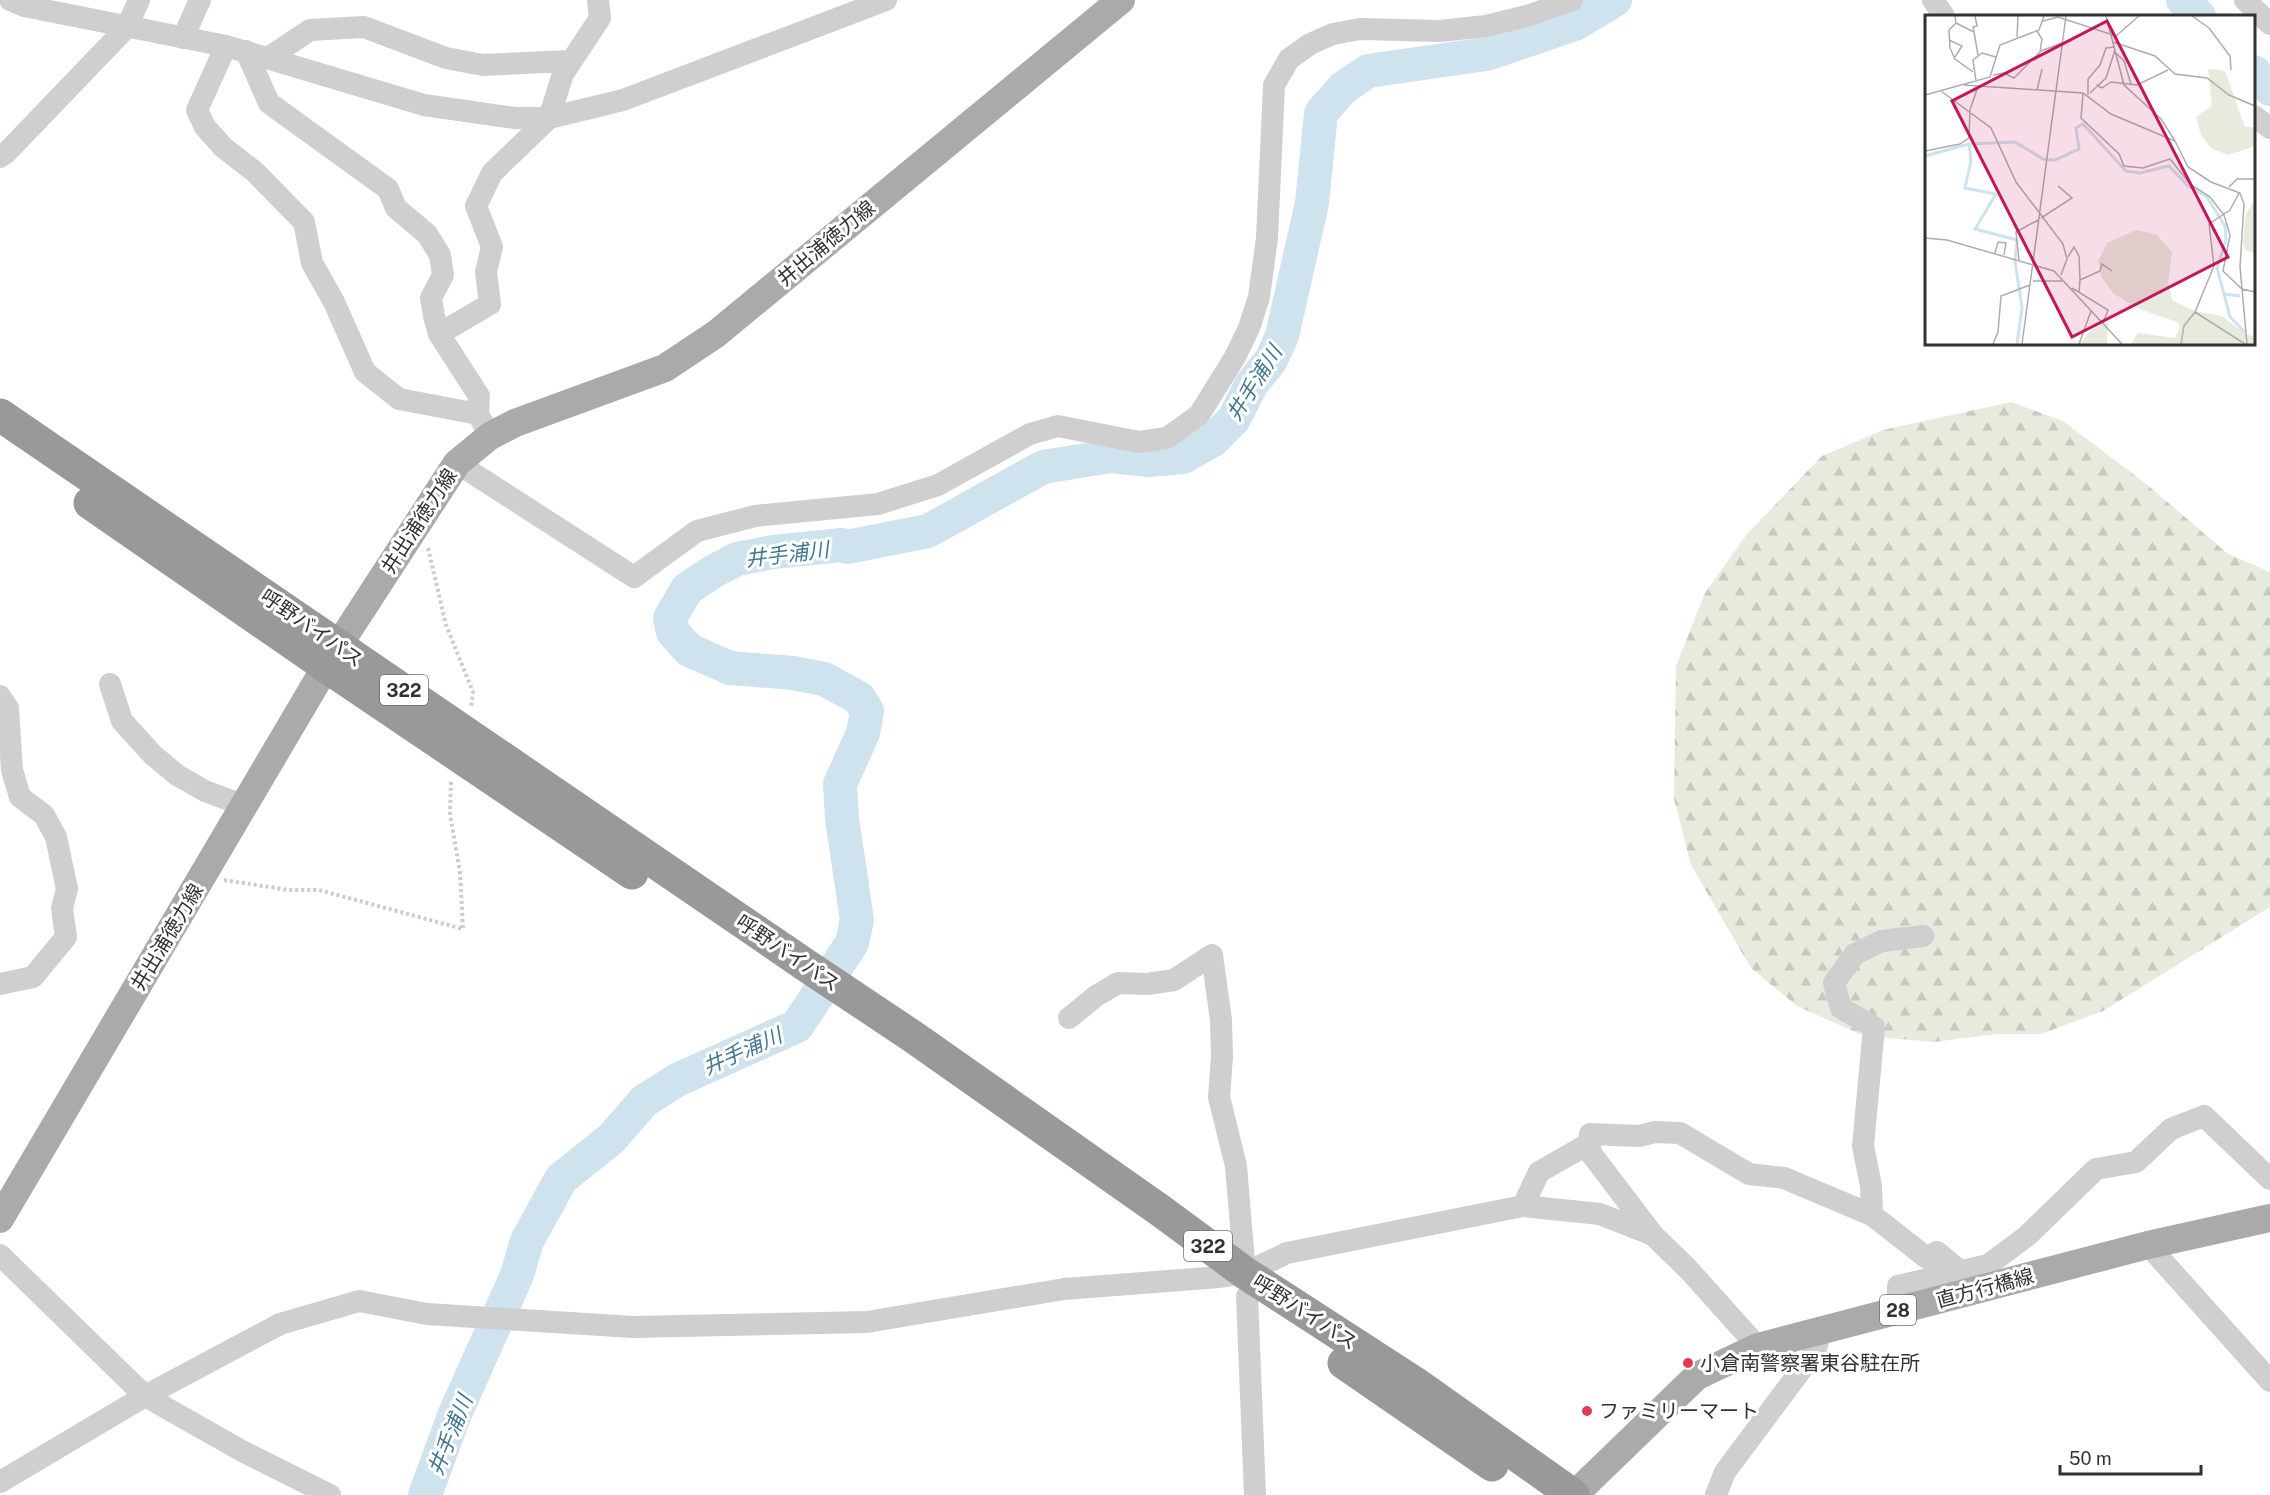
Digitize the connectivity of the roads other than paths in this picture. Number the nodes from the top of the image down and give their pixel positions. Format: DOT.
graph roads {
  1 [pos="10,0"];
  2 [pos="139,0"];
  3 [pos="200,0"];
  4 [pos="598,0"];
  5 [pos="886,0"];
  6 [pos="1121,0"];
  7 [pos="1572,0"];
  8 [pos="1933,0"];
  9 [pos="2245,0"];
  10 [pos="1943,15"];
  11 [pos="2270,24"];
  12 [pos="127,27"];
  13 [pos="183,38"];
  14 [pos="236,48"];
  15 [pos="268,58"];
  16 [pos="570,61"];
  17 [pos="2255,117"];
  18 [pos="549,118"];
  19 [pos="2270,128"];
  20 [pos="0,157"];
  21 [pos="439,334"];
  22 [pos="0,415"];
  23 [pos="484,425"];
  24 [pos="0,440"];
  25 [pos="457,463"];
  26 [pos="333,656"];
  27 [pos="110,684"];
  28 [pos="0,696"];
  29 [pos="245,806"];
  30 [pos="1923,936"];
  31 [pos="0,984"];
  32 [pos="1069,1018"];
  33 [pos="1590,1143"];
  34 [pos="2270,1179"];
  35 [pos="1522,1206"];
  36 [pos="1872,1215"];
  37 [pos="2270,1218"];
  38 [pos="0,1219"];
  39 [pos="1653,1235"];
  40 [pos="2148,1245"];
  41 [pos="0,1255"];
  42 [pos="1960,1271"];
  43 [pos="1238,1282"];
  44 [pos="1897,1311"];
  45 [pos="1820,1331"];
  46 [pos="1758,1347"];
  47 [pos="2270,1381"];
  48 [pos="145,1396"];
  49 [pos="0,1482"];
  50 [pos="330,1495"];
  51 [pos="1255,1495"];
  52 [pos="1535,1495"];
  53 [pos="1574,1495"];
  54 [pos="1716,1495"];
  1 -- 12 [label="street"];
  2 -- 12 [label="street"];
  3 -- 13 [label="street"];
  4 -- 16 [label="street"];
  5 -- 18 [label="street"];
  6 -- 23 [label="main road, 井出浦徳力線"];
  7 -- 25 [label="street"];
  8 -- 10 [label="street"];
  9 -- 11 [label="street"];
  12 -- 13 [label="street"];
  12 -- 20 [label="street"];
  13 -- 14 [label="street"];
  14 -- 15 [label="street"];
  14 -- 21 [label="street"];
  14 -- 23 [label="street"];
  15 -- 16 [label="street"];
  15 -- 18 [label="street"];
  16 -- 18 [label="street"];
  17 -- 19 [label="street"];
  18 -- 21 [label="street"];
  21 -- 23 [label="street"];
  22 -- 26 [label="highway, 呼野バイパス / 322"];
  23 -- 25 [label="main road, 井出浦徳力線"];
  24 -- 26 [label="highway, 呼野バイパス / 322"];
  25 -- 26 [label="main road, 井出浦徳力線"];
  26 -- 29 [label="main road, 井出浦徳力線"];
  26 -- 43 [label="highway, 呼野バイパス / 322"];
  27 -- 29 [label="street"];
  28 -- 31 [label="street"];
  29 -- 38 [label="main road, 井出浦徳力線"];
  30 -- 36 [label="street"];
  32 -- 43 [label="street"];
  33 -- 35 [label="street"];
  33 -- 36 [label="street"];
  33 -- 39 [label="street"];
  34 -- 42 [label="street"];
  35 -- 39 [label="street"];
  35 -- 43 [label="street"];
  36 -- 42 [label="street"];
  37 -- 40 [label="main road, 直方行橋線 / 28"];
  39 -- 46 [label="street"];
  40 -- 44 [label="main road, 直方行橋線 / 28"];
  40 -- 47 [label="street"];
  41 -- 48 [label="street"];
  42 -- 44 [label="street"];
  43 -- 48 [label="street"];
  43 -- 51 [label="street"];
  43 -- 52 [label="highway, 呼野バイパス / 322"];
  43 -- 53 [label="highway, 呼野バイパス / 322"];
  44 -- 45 [label="main road, 直方行橋線 / 28"];
  45 -- 46 [label="main road, 直方行橋線 / 28"];
  45 -- 54 [label="street"];
  46 -- 53 [label="main road, 直方行橋線 / 28"];
  48 -- 49 [label="street"];
  48 -- 50 [label="street"];
}
